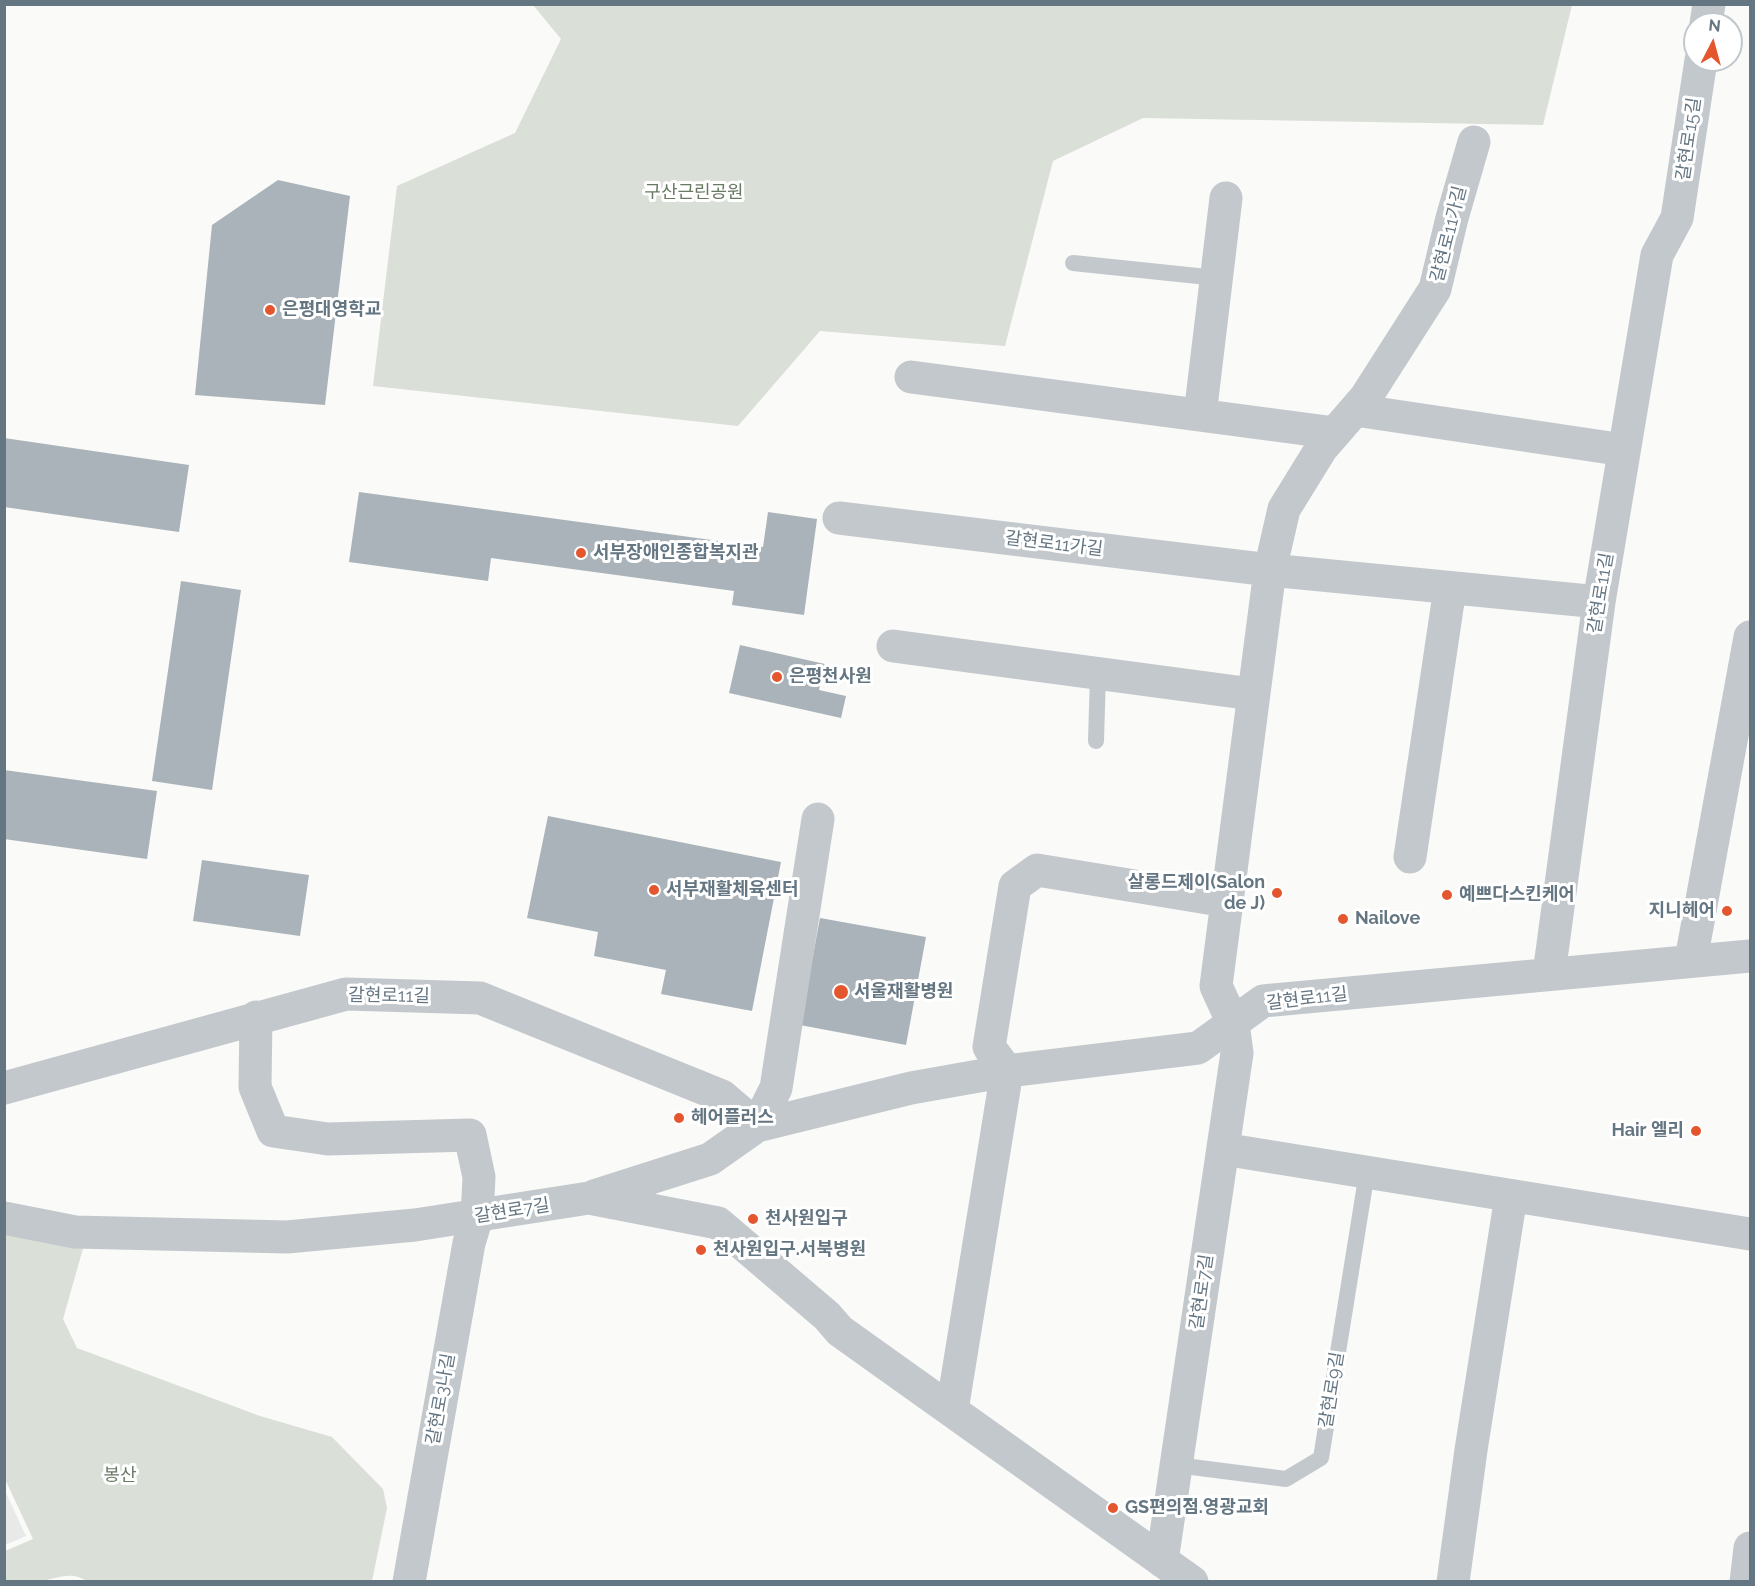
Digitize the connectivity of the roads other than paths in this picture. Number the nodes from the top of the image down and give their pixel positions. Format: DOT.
graph roads {
  1 [pos="1699,72"];
  2 [pos="1474,142"];
  3 [pos="1226,198"];
  4 [pos="1677,218"];
  5 [pos="1073,263"];
  6 [pos="1217,278"];
  7 [pos="911,377"];
  8 [pos="1200,415"];
  9 [pos="1345,422"];
  10 [pos="1624,450"];
  11 [pos="839,518"];
  12 [pos="1270,570"];
  13 [pos="1450,588"];
  14 [pos="1599,602"];
  15 [pos="1750,637"];
  16 [pos="893,646"];
  17 [pos="1098,674"];
  18 [pos="1252,694"];
  19 [pos="1096,741"];
  20 [pos="818,819"];
  21 [pos="1410,857"];
  22 [pos="1226,901"];
  23 [pos="1750,956"];
  24 [pos="1691,960"];
  25 [pos="1550,974"];
  26 [pos="256,1017"];
  27 [pos="1233,1023"];
  28 [pos="1007,1071"];
  29 [pos="4,1088"];
  30 [pos="757,1126"];
  31 [pos="1223,1149"];
  32 [pos="1367,1172"];
  33 [pos="1511,1196"];
  34 [pos="589,1198"];
  35 [pos="477,1217"];
  36 [pos="4,1218"];
  37 [pos="1750,1234"];
  38 [pos="952,1410"];
  39 [pos="1176,1465"];
  40 [pos="1750,1548"];
  41 [pos="1162,1561"];
  42 [pos="409,1581"];
  43 [pos="1192,1581"];
  44 [pos="1453,1581"];
  45 [pos="1746,1581"];
  1 -- 4 [label="street, 갈현로15길"];
  2 -- 9 [label="street, 갈현로11가길"];
  3 -- 6 [label="street"];
  4 -- 10 [label="street, 갈현로11길"];
  5 -- 6 [label="lane"];
  6 -- 8 [label="street"];
  7 -- 8 [label="street"];
  8 -- 9 [label="street"];
  9 -- 10 [label="street"];
  9 -- 12 [label="street, 갈현로11가길"];
  10 -- 14 [label="street, 갈현로11길"];
  11 -- 12 [label="street, 갈현로11가길"];
  12 -- 13 [label="street, 갈현로11가길"];
  12 -- 18 [label="street, 갈현로11가길"];
  13 -- 14 [label="street, 갈현로11가길"];
  13 -- 21 [label="street"];
  14 -- 25 [label="street, 갈현로11길"];
  15 -- 24 [label="street"];
  16 -- 17 [label="street"];
  17 -- 18 [label="street"];
  17 -- 19 [label="lane"];
  18 -- 22 [label="street, 갈현로11가길"];
  20 -- 30 [label="street"];
  22 -- 27 [label="street, 갈현로11가길"];
  22 -- 28 [label="street"];
  23 -- 24 [label="street, 갈현로11길"];
  24 -- 25 [label="street, 갈현로11길"];
  25 -- 27 [label="street, 갈현로11길"];
  26 -- 29 [label="street, 갈현로11길"];
  26 -- 30 [label="street, 갈현로11길"];
  26 -- 35 [label="street, 갈현로3나길"];
  27 -- 28 [label="street, 갈현로11길"];
  27 -- 31 [label="street, 갈현로7길"];
  28 -- 30 [label="street, 갈현로11길"];
  28 -- 38 [label="street"];
  30 -- 34 [label="street, 갈현로11길"];
  31 -- 32 [label="street"];
  31 -- 39 [label="street, 갈현로7길"];
  32 -- 33 [label="street"];
  32 -- 39 [label="lane, 갈현로9길"];
  33 -- 37 [label="street"];
  33 -- 44 [label="street"];
  34 -- 35 [label="street, 갈현로7길"];
  34 -- 38 [label="street, 갈현로7길"];
  35 -- 36 [label="street, 갈현로7길"];
  35 -- 42 [label="street, 갈현로3나길"];
  38 -- 41 [label="street, 갈현로7길"];
  39 -- 41 [label="street, 갈현로7길"];
  40 -- 45 [label="street"];
  41 -- 43 [label="street, 갈현로7길"];
}
